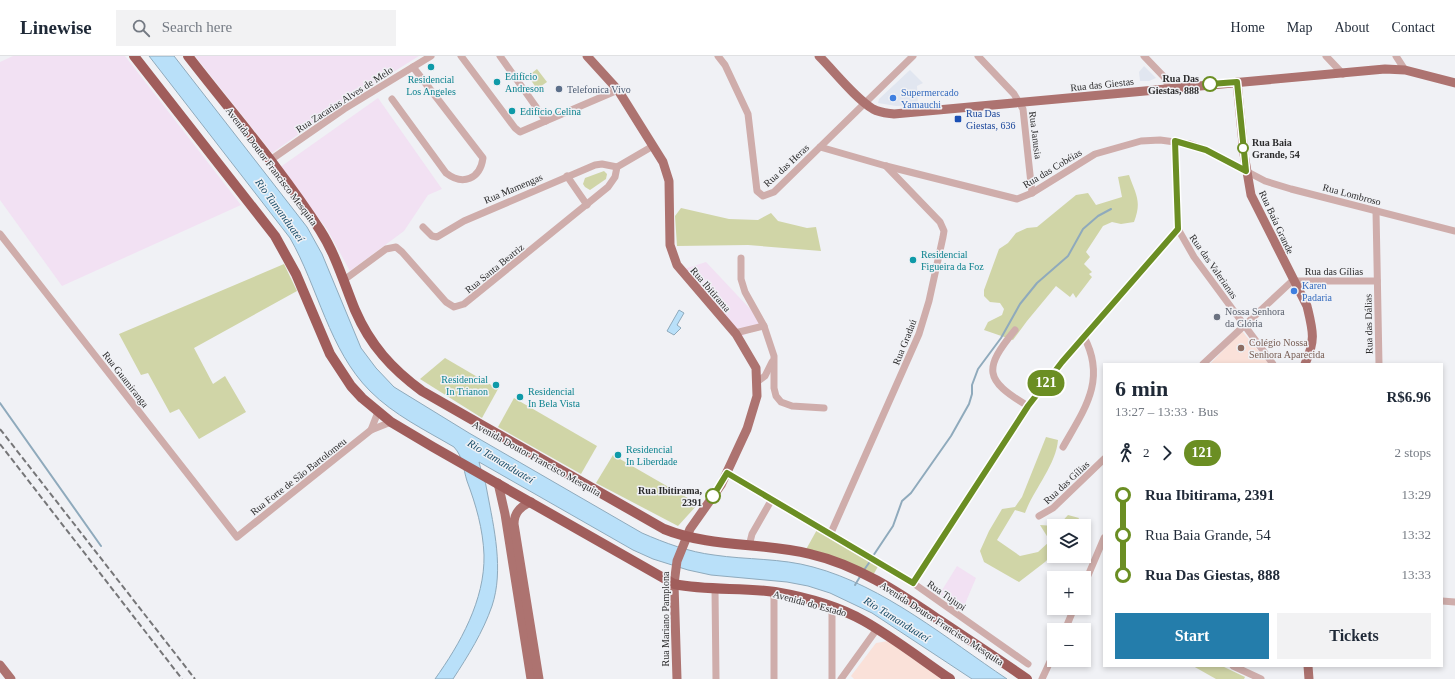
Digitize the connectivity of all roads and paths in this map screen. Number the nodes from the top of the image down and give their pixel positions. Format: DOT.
graph roads {
  1 [pos="134,56"];
  2 [pos="188,56"];
  3 [pos="431,56"];
  4 [pos="461,56"];
  5 [pos="500,56"];
  6 [pos="587,56"];
  7 [pos="718,56"];
  8 [pos="819,56"];
  9 [pos="914,56"];
  10 [pos="978,56"];
  11 [pos="1144,56"];
  12 [pos="1326,56"];
  13 [pos="1396,56"];
  14 [pos="413,67"];
  15 [pos="1405,70"];
  16 [pos="1343,74"];
  17 [pos="1237,82"];
  18 [pos="1455,83"];
  19 [pos="1168,88"];
  20 [pos="618,90"];
  21 [pos="392,99"];
  22 [pos="866,102"];
  23 [pos="1020,103"];
  24 [pos="546,121"];
  25 [pos="1175,141"];
  26 [pos="653,146"];
  27 [pos="820,147"];
  28 [pos="269,161"];
  29 [pos="886,166"];
  30 [pos="618,167"];
  31 [pos="1246,171"];
  32 [pos="568,176"];
  33 [pos="1032,193"];
  34 [pos="587,205"];
  35 [pos="1376,211"];
  36 [pos="423,227"];
  37 [pos="1178,229"];
  38 [pos="1455,231"];
  39 [pos="0,234"];
  40 [pos="741,258"];
  41 [pos="344,280"];
  42 [pos="1294,281"];
  43 [pos="1377,281"];
  44 [pos="1243,325"];
  45 [pos="764,326"];
  46 [pos="1015,330"];
  47 [pos="735,333"];
  48 [pos="1084,337"];
  49 [pos="774,356"];
  50 [pos="1204,363"];
  51 [pos="1272,363"];
  52 [pos="1305,363"];
  53 [pos="1379,363"];
  54 [pos="757,382"];
  55 [pos="1028,406"];
  56 [pos="824,408"];
  57 [pos="378,412"];
  58 [pos="391,422"];
  59 [pos="371,430"];
  60 [pos="1063,447"];
  61 [pos="1103,460"];
  62 [pos="727,473"];
  63 [pos="498,483"];
  64 [pos="772,499"];
  65 [pos="532,502"];
  66 [pos="1039,516"];
  67 [pos="830,535"];
  68 [pos="237,537"];
  69 [pos="684,539"];
  70 [pos="1103,540"];
  71 [pos="749,546"];
  72 [pos="1090,571"];
  73 [pos="675,579"];
  74 [pos="913,583"];
  75 [pos="715,589"];
  76 [pos="774,592"];
  77 [pos="1443,600"];
  78 [pos="1455,602"];
  79 [pos="832,607"];
  80 [pos="877,628"];
  81 [pos="0,664"];
  82 [pos="1028,664"];
  83 [pos="1048,667"];
  84 [pos="1236,667"];
  85 [pos="1308,667"];
  86 [pos="11,679"];
  87 [pos="531,679"];
  88 [pos="539,679"];
  89 [pos="677,679"];
  90 [pos="716,679"];
  91 [pos="774,679"];
  92 [pos="832,679"];
  93 [pos="841,679"];
  94 [pos="950,679"];
  95 [pos="1027,679"];
  96 [pos="1042,679"];
  97 [pos="1261,679"];
  98 [pos="1309,679"];
  1 -- 57 [label="highway"];
  2 -- 28 [label="highway, Avenida Doutor Francisco Mesquita"];
  3 -- 14 [label="street, Rua Zacarias Alves de Melo"];
  4 -- 24 [label="street"];
  5 -- 24 [label="street"];
  6 -- 20 [label="main road, Rua Ibitirama"];
  7 -- 27 [label="street, Rua das Heras"];
  8 -- 22 [label="main road, Rua das Giestas"];
  9 -- 22 [label="street, Rua das Heras"];
  10 -- 23 [label="street"];
  11 -- 19 [label="street"];
  12 -- 16 [label="street"];
  13 -- 15 [label="street"];
  14 -- 21 [label="street"];
  14 -- 28 [label="street, Rua Zacarias Alves de Melo"];
  15 -- 16 [label="main road, Rua das Giestas"];
  15 -- 18 [label="main road, Rua das Giestas"];
  16 -- 17 [label="main road, Rua das Giestas"];
  17 -- 19 [label="main road, Rua das Giestas"];
  17 -- 31 [label="main road, Rua Baía Grande"];
  19 -- 23 [label="main road, Rua das Giestas"];
  20 -- 24 [label="street"];
  20 -- 26 [label="main road, Rua Ibitirama"];
  22 -- 23 [label="main road, Rua das Giestas"];
  22 -- 27 [label="street, Rua das Heras"];
  23 -- 33 [label="street, Rua Janusia"];
  25 -- 31 [label="street, Rua das Cobéias"];
  25 -- 33 [label="street, Rua das Cobéias"];
  25 -- 37 [label="street, Rua das Valerianas"];
  26 -- 30 [label="street"];
  26 -- 47 [label="main road, Rua Ibitirama"];
  27 -- 29 [label="street, Rua das Cobéias"];
  28 -- 41 [label="highway, Avenida Doutor Francisco Mesquita"];
  29 -- 33 [label="street, Rua das Cobéias"];
  29 -- 67 [label="street, Rua Gradaú"];
  30 -- 32 [label="street, Rua Mamengas"];
  30 -- 34 [label="street, Rua Santa Beatriz"];
  31 -- 35 [label="street, Rua Lombroso"];
  31 -- 42 [label="main road, Rua Baía Grande"];
  32 -- 34 [label="street"];
  32 -- 36 [label="street, Rua Mamengas"];
  34 -- 41 [label="street, Rua Santa Beatriz"];
  35 -- 38 [label="street, Rua Lombroso"];
  35 -- 43 [label="street, Rua das Dálias"];
  37 -- 44 [label="street, Rua das Valerianas"];
  37 -- 48 [label="street"];
  39 -- 68 [label="street, Rua Guamiranga"];
  40 -- 45 [label="street"];
  41 -- 69 [label="highway, Avenida Doutor Francisco Mesquita"];
  42 -- 43 [label="street, Rua das Gílias"];
  42 -- 44 [label="street, Rua das Gílias"];
  42 -- 52 [label="main road, Rua Baía Grande"];
  43 -- 53 [label="street, Rua das Dálias"];
  44 -- 50 [label="street, Rua das Gílias"];
  44 -- 51 [label="street, Rua das Valerianas"];
  45 -- 47 [label="street"];
  45 -- 49 [label="street"];
  46 -- 55 [label="street"];
  47 -- 54 [label="main road, Rua Ibitirama"];
  48 -- 55 [label="street"];
  48 -- 60 [label="street"];
  49 -- 54 [label="street"];
  49 -- 56 [label="street"];
  54 -- 62 [label="main road, Rua Ibitirama"];
  55 -- 74 [label="street"];
  57 -- 58 [label="highway"];
  57 -- 59 [label="street"];
  58 -- 59 [label="street, Rua Forte de São Bartolomeu"];
  58 -- 63 [label="highway"];
  59 -- 68 [label="street, Rua Forte de São Bartolomeu"];
  61 -- 66 [label="street, Rua das Gílias"];
  62 -- 64 [label="street, Rua Tujupi"];
  62 -- 69 [label="main road, Rua Ibitirama"];
  63 -- 65 [label="highway"];
  63 -- 87 [label="main road"];
  64 -- 67 [label="street, Rua Tujupi"];
  64 -- 71 [label="street"];
  65 -- 73 [label="highway"];
  65 -- 88 [label="main road"];
  67 -- 74 [label="street, Rua Tujupi"];
  69 -- 71 [label="highway, Avenida Doutor Francisco Mesquita"];
  69 -- 73 [label="main road, Rua Mariano Pamplona"];
  70 -- 72 [label="street"];
  71 -- 95 [label="highway, Avenida Doutor Francisco Mesquita"];
  73 -- 75 [label="highway, Avenida do Estado"];
  73 -- 89 [label="main road, Rua Mariano Pamplona"];
  74 -- 82 [label="street, Rua Tujupi"];
  75 -- 76 [label="highway, Avenida do Estado"];
  75 -- 90 [label="street"];
  76 -- 79 [label="highway, Avenida do Estado"];
  76 -- 91 [label="street"];
  77 -- 78 [label="street"];
  79 -- 80 [label="highway, Avenida do Estado"];
  79 -- 92 [label="street"];
  80 -- 93 [label="street"];
  80 -- 94 [label="highway, Avenida do Estado"];
  81 -- 86 [label="main road"];
  83 -- 96 [label="street"];
  84 -- 97 [label="street"];
  85 -- 98 [label="main road"];
}
